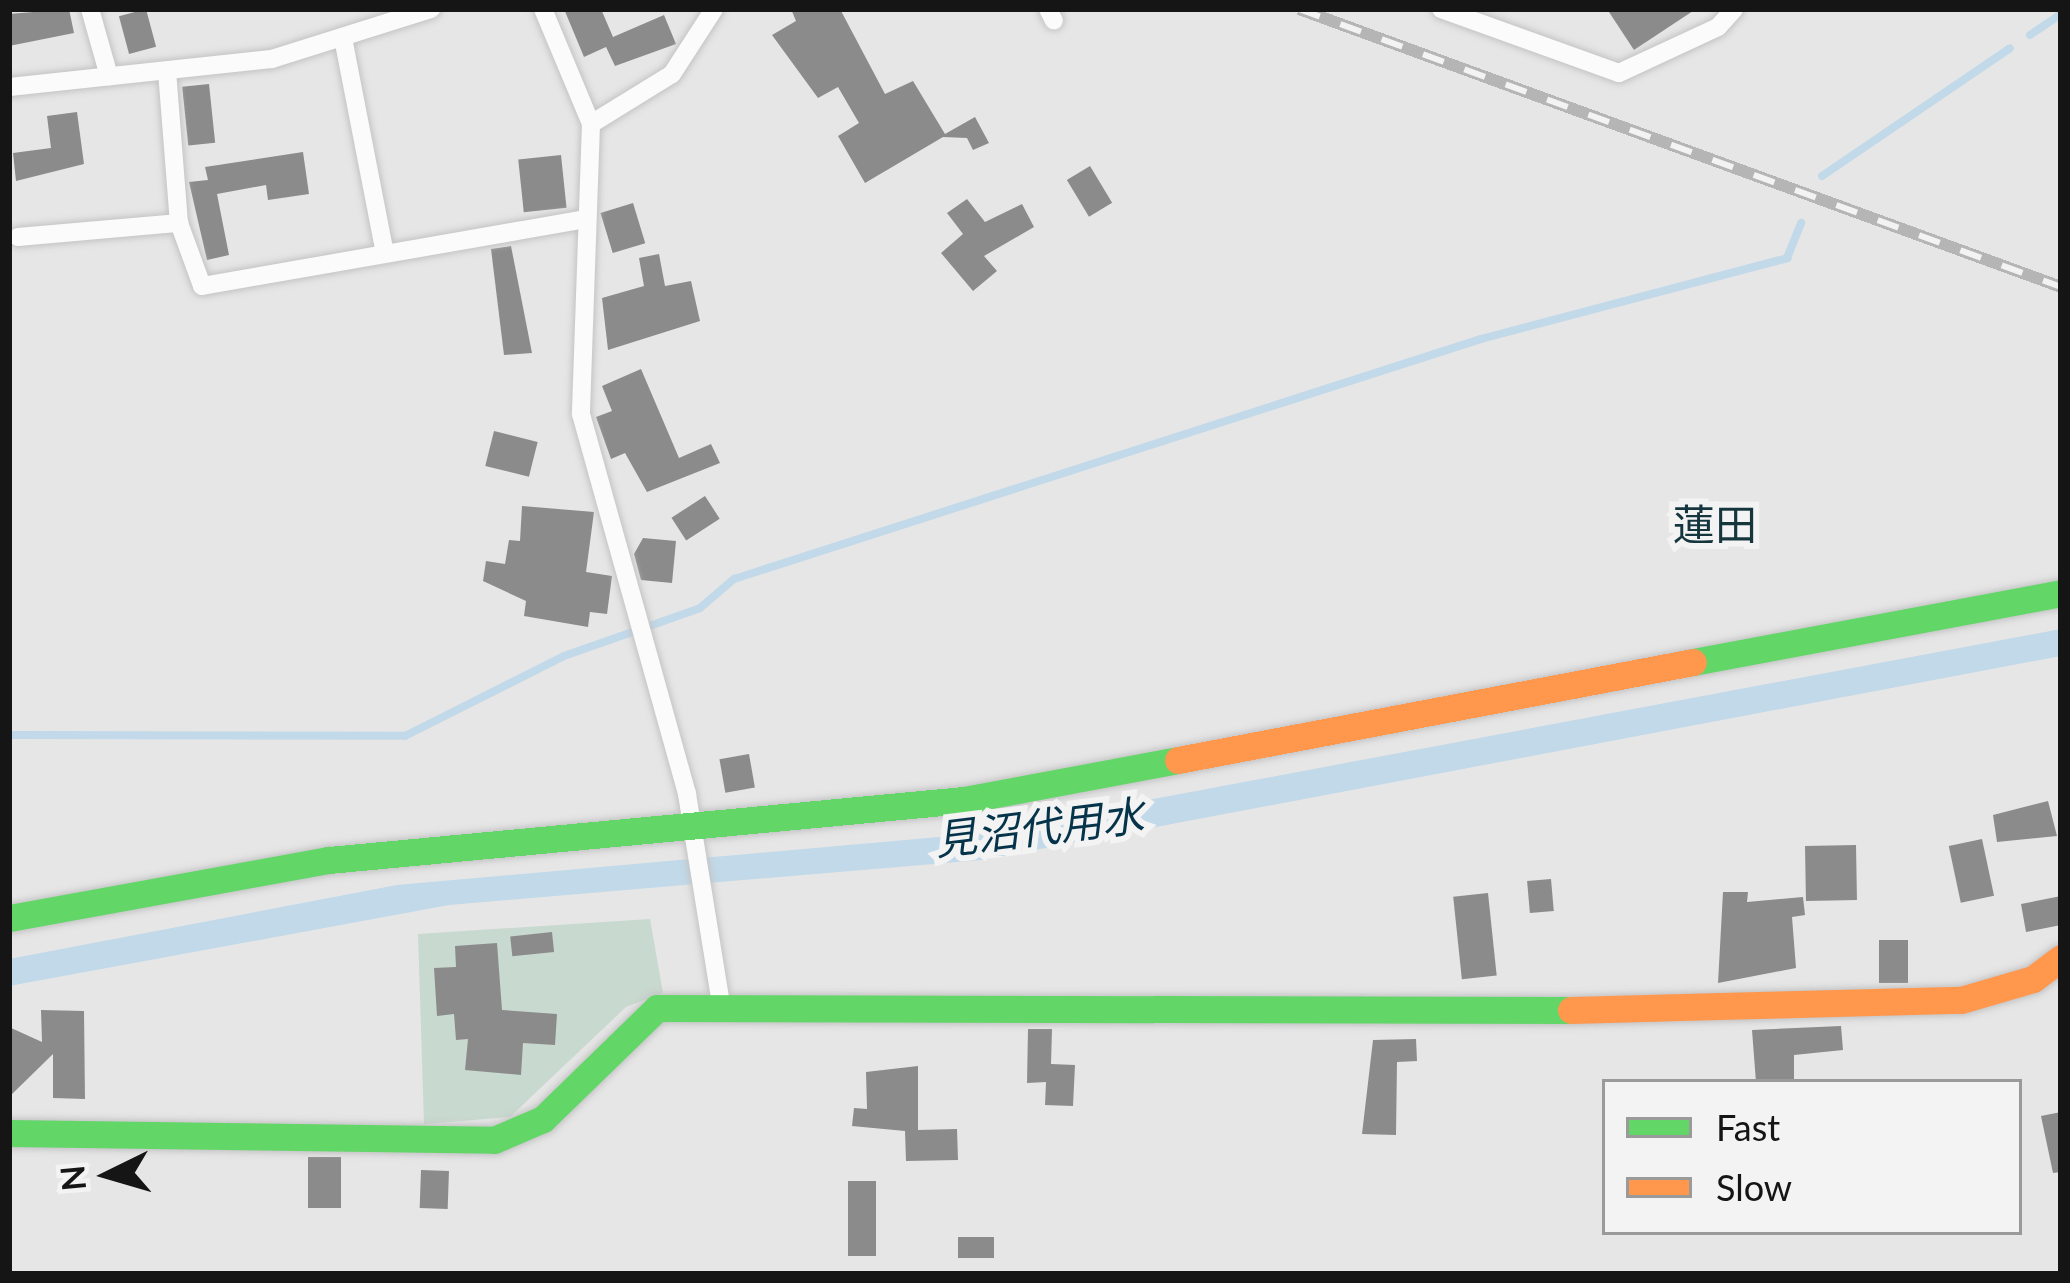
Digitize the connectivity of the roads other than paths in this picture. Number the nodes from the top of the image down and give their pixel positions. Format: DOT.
graph roads {
  1 [pos="90,9"];
  2 [pos="431,9"];
  3 [pos="543,9"];
  4 [pos="714,9"];
  5 [pos="1441,9"];
  6 [pos="1734,9"];
  7 [pos="344,43"];
  8 [pos="167,70"];
  9 [pos="109,76"];
  10 [pos="9,87"];
  11 [pos="591,124"];
  12 [pos="585,219"];
  13 [pos="179,224"];
  14 [pos="19,237"];
  15 [pos="385,254"];
  16 [pos="2061,592"];
  17 [pos="695,837"];
  18 [pos="9,918"];
  19 [pos="2061,958"];
  20 [pos="721,1004"];
  21 [pos="9,1132"];
  1 -- 9 [label="street"];
  2 -- 7 [label="street"];
  3 -- 11 [label="street"];
  4 -- 11 [label="street"];
  5 -- 6 [label="street"];
  7 -- 8 [label="street"];
  7 -- 15 [label="street"];
  8 -- 9 [label="street"];
  8 -- 13 [label="street"];
  9 -- 10 [label="street"];
  11 -- 12 [label="street"];
  12 -- 15 [label="street"];
  12 -- 17 [label="street"];
  13 -- 14 [label="street"];
  13 -- 15 [label="street"];
  16 -- 17 [label="street"];
  17 -- 18 [label="street"];
  17 -- 20 [label="street"];
  19 -- 20 [label="street"];
  20 -- 21 [label="street"];
}
